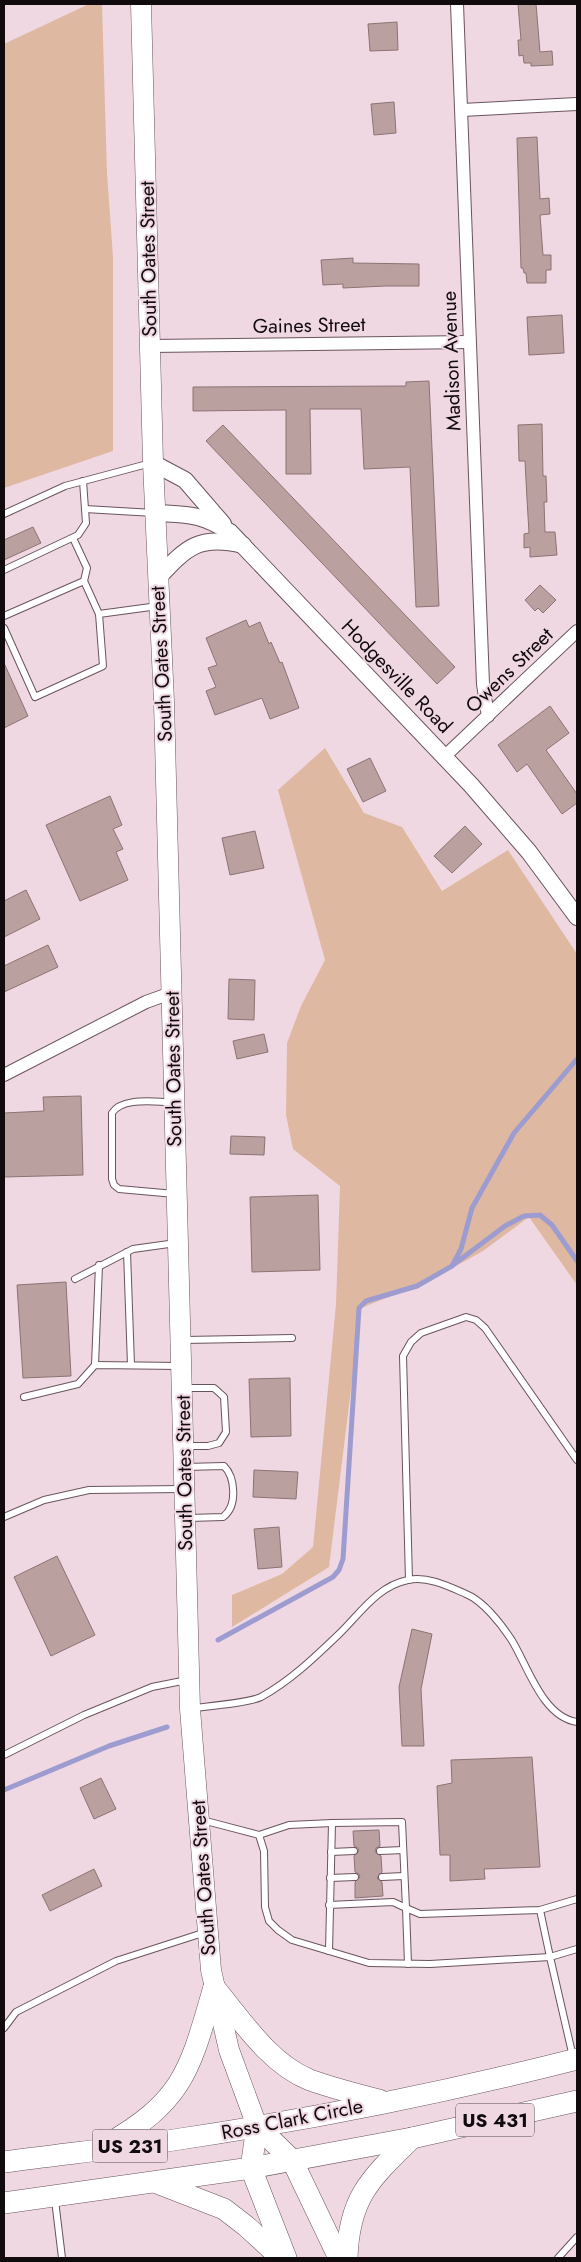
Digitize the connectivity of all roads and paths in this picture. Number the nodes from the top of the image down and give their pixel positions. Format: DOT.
graph roads {
  1 [pos="141,4"];
  2 [pos="457,4"];
  3 [pos="577,104"];
  4 [pos="462,110"];
  5 [pos="469,342"];
  6 [pos="150,346"];
  7 [pos="153,463"];
  8 [pos="83,481"];
  9 [pos="85,509"];
  10 [pos="155,513"];
  11 [pos="4,514"];
  12 [pos="230,532"];
  13 [pos="73,538"];
  14 [pos="243,545"];
  15 [pos="4,570"];
  16 [pos="157,579"];
  17 [pos="84,581"];
  18 [pos="158,606"];
  19 [pos="99,614"];
  20 [pos="4,616"];
  21 [pos="4,628"];
  22 [pos="577,631"];
  23 [pos="488,716"];
  24 [pos="445,756"];
  25 [pos="577,917"];
  26 [pos="171,993"];
  27 [pos="4,1075"];
  28 [pos="174,1102"];
  29 [pos="176,1195"];
  30 [pos="178,1242"];
  31 [pos="127,1252"];
  32 [pos="99,1266"];
  33 [pos="75,1279"];
  34 [pos="292,1338"];
  35 [pos="180,1340"];
  36 [pos="95,1365"];
  37 [pos="131,1365"];
  38 [pos="181,1366"];
  39 [pos="182,1388"];
  40 [pos="24,1397"];
  41 [pos="183,1446"];
  42 [pos="577,1460"];
  43 [pos="184,1467"];
  44 [pos="184,1489"];
  45 [pos="4,1517"];
  46 [pos="185,1518"];
  47 [pos="409,1580"];
  48 [pos="189,1680"];
  49 [pos="190,1709"];
  50 [pos="577,1722"];
  51 [pos="4,1755"];
  52 [pos="199,1819"];
  53 [pos="332,1823"];
  54 [pos="259,1835"];
  55 [pos="403,1850"];
  56 [pos="354,1851"];
  57 [pos="380,1851"];
  58 [pos="331,1852"];
  59 [pos="404,1876"];
  60 [pos="355,1877"];
  61 [pos="382,1877"];
  62 [pos="330,1878"];
  63 [pos="577,1899"];
  64 [pos="329,1905"];
  65 [pos="406,1908"];
  66 [pos="540,1910"];
  67 [pos="208,1931"];
  68 [pos="577,1949"];
  69 [pos="329,1951"];
  70 [pos="550,1957"];
  71 [pos="408,1964"];
  72 [pos="214,1987"];
  73 [pos="4,2028"];
  74 [pos="576,2059"];
  75 [pos="577,2101"];
  76 [pos="384,2102"];
  77 [pos="257,2126"];
  78 [pos="412,2138"];
  79 [pos="97,2150"];
  80 [pos="292,2160"];
  81 [pos="4,2162"];
  82 [pos="251,2168"];
  83 [pos="157,2182"];
  84 [pos="55,2197"];
  85 [pos="4,2203"];
  86 [pos="577,2237"];
  87 [pos="62,2258"];
  88 [pos="281,2258"];
  89 [pos="286,2258"];
  90 [pos="339,2258"];
  91 [pos="347,2258"];
  92 [pos="558,2258"];
  1 -- 6 [label="main road, South Oates Street"];
  2 -- 4 [label="street, Madison Avenue"];
  3 -- 4 [label="street"];
  4 -- 5 [label="street, Madison Avenue"];
  5 -- 6 [label="street, Gaines Street"];
  5 -- 23 [label="street, Madison Avenue"];
  6 -- 7 [label="main road, South Oates Street"];
  7 -- 8 [label="lane"];
  7 -- 10 [label="main road, South Oates Street"];
  7 -- 12 [label="street"];
  8 -- 9 [label="lane"];
  8 -- 11 [label="lane"];
  9 -- 10 [label="lane"];
  9 -- 13 [label="lane"];
  10 -- 12 [label="street, Hodgesville Road"];
  10 -- 16 [label="main road, South Oates Street"];
  12 -- 14 [label="street, Hodgesville Road"];
  13 -- 15 [label="lane"];
  13 -- 17 [label="lane"];
  14 -- 16 [label="street"];
  14 -- 24 [label="street, Hodgesville Road"];
  16 -- 18 [label="main road, South Oates Street"];
  17 -- 19 [label="lane"];
  17 -- 20 [label="lane"];
  18 -- 19 [label="lane"];
  18 -- 26 [label="main road, South Oates Street"];
  19 -- 21 [label="lane"];
  22 -- 23 [label="street, Owens Street"];
  23 -- 24 [label="street, Owens Street"];
  24 -- 25 [label="street, Hodgesville Road"];
  26 -- 27 [label="street"];
  26 -- 28 [label="main road, South Oates Street"];
  28 -- 29 [label="main road, South Oates Street"];
  28 -- 29 [label="lane"];
  29 -- 30 [label="main road, South Oates Street"];
  30 -- 31 [label="lane"];
  30 -- 35 [label="main road, South Oates Street"];
  31 -- 32 [label="lane"];
  31 -- 37 [label="lane"];
  32 -- 33 [label="lane"];
  32 -- 36 [label="lane"];
  34 -- 35 [label="lane"];
  35 -- 38 [label="main road, South Oates Street"];
  36 -- 37 [label="lane"];
  36 -- 40 [label="lane"];
  37 -- 38 [label="lane"];
  38 -- 39 [label="main road, South Oates Street"];
  39 -- 41 [label="main road, South Oates Street"];
  39 -- 41 [label="lane"];
  41 -- 43 [label="main road, South Oates Street"];
  42 -- 47 [label="lane"];
  43 -- 44 [label="main road, South Oates Street"];
  43 -- 46 [label="lane"];
  44 -- 45 [label="lane"];
  44 -- 46 [label="main road, South Oates Street"];
  46 -- 48 [label="main road, South Oates Street"];
  47 -- 49 [label="lane"];
  47 -- 50 [label="lane"];
  48 -- 49 [label="main road, South Oates Street"];
  48 -- 51 [label="lane"];
  49 -- 52 [label="main road, South Oates Street"];
  52 -- 54 [label="lane"];
  52 -- 67 [label="main road, South Oates Street"];
  53 -- 54 [label="lane"];
  53 -- 55 [label="lane"];
  53 -- 58 [label="lane"];
  54 -- 69 [label="lane"];
  55 -- 57 [label="lane"];
  55 -- 59 [label="lane"];
  56 -- 58 [label="lane"];
  58 -- 62 [label="lane"];
  59 -- 61 [label="lane"];
  59 -- 65 [label="lane"];
  60 -- 62 [label="lane"];
  62 -- 64 [label="lane"];
  63 -- 66 [label="lane"];
  64 -- 65 [label="lane"];
  64 -- 69 [label="lane"];
  65 -- 66 [label="lane"];
  65 -- 71 [label="lane"];
  66 -- 70 [label="lane"];
  67 -- 72 [label="main road, South Oates Street"];
  67 -- 73 [label="lane"];
  68 -- 70 [label="lane"];
  69 -- 71 [label="lane"];
  70 -- 71 [label="lane"];
  70 -- 74 [label="lane"];
  72 -- 76 [label="highway"];
  72 -- 77 [label="main road, South Oates Street"];
  72 -- 79 [label="highway"];
  74 -- 76 [label="highway, Ross Clark Circle / US 431"];
  75 -- 78 [label="highway, Ross Clark Circle / US 431"];
  76 -- 77 [label="highway, Ross Clark Circle / US 431"];
  77 -- 79 [label="highway, Ross Clark Circle / US 231"];
  77 -- 80 [label="highway, South Oates Street"];
  77 -- 82 [label="highway, South Oates Street"];
  78 -- 80 [label="highway, Ross Clark Circle / US 431"];
  78 -- 91 [label="highway"];
  79 -- 81 [label="highway, Ross Clark Circle / US 231"];
  80 -- 82 [label="highway, Ross Clark Circle / US 231"];
  80 -- 90 [label="highway, South Oates Street"];
  82 -- 83 [label="highway, Ross Clark Circle / US 231"];
  82 -- 89 [label="highway, South Oates Street"];
  83 -- 84 [label="highway, Ross Clark Circle / US 231"];
  83 -- 88 [label="highway, US 231"];
  84 -- 85 [label="highway, Ross Clark Circle / US 231"];
  84 -- 87 [label="lane"];
  86 -- 92 [label="lane"];
}
